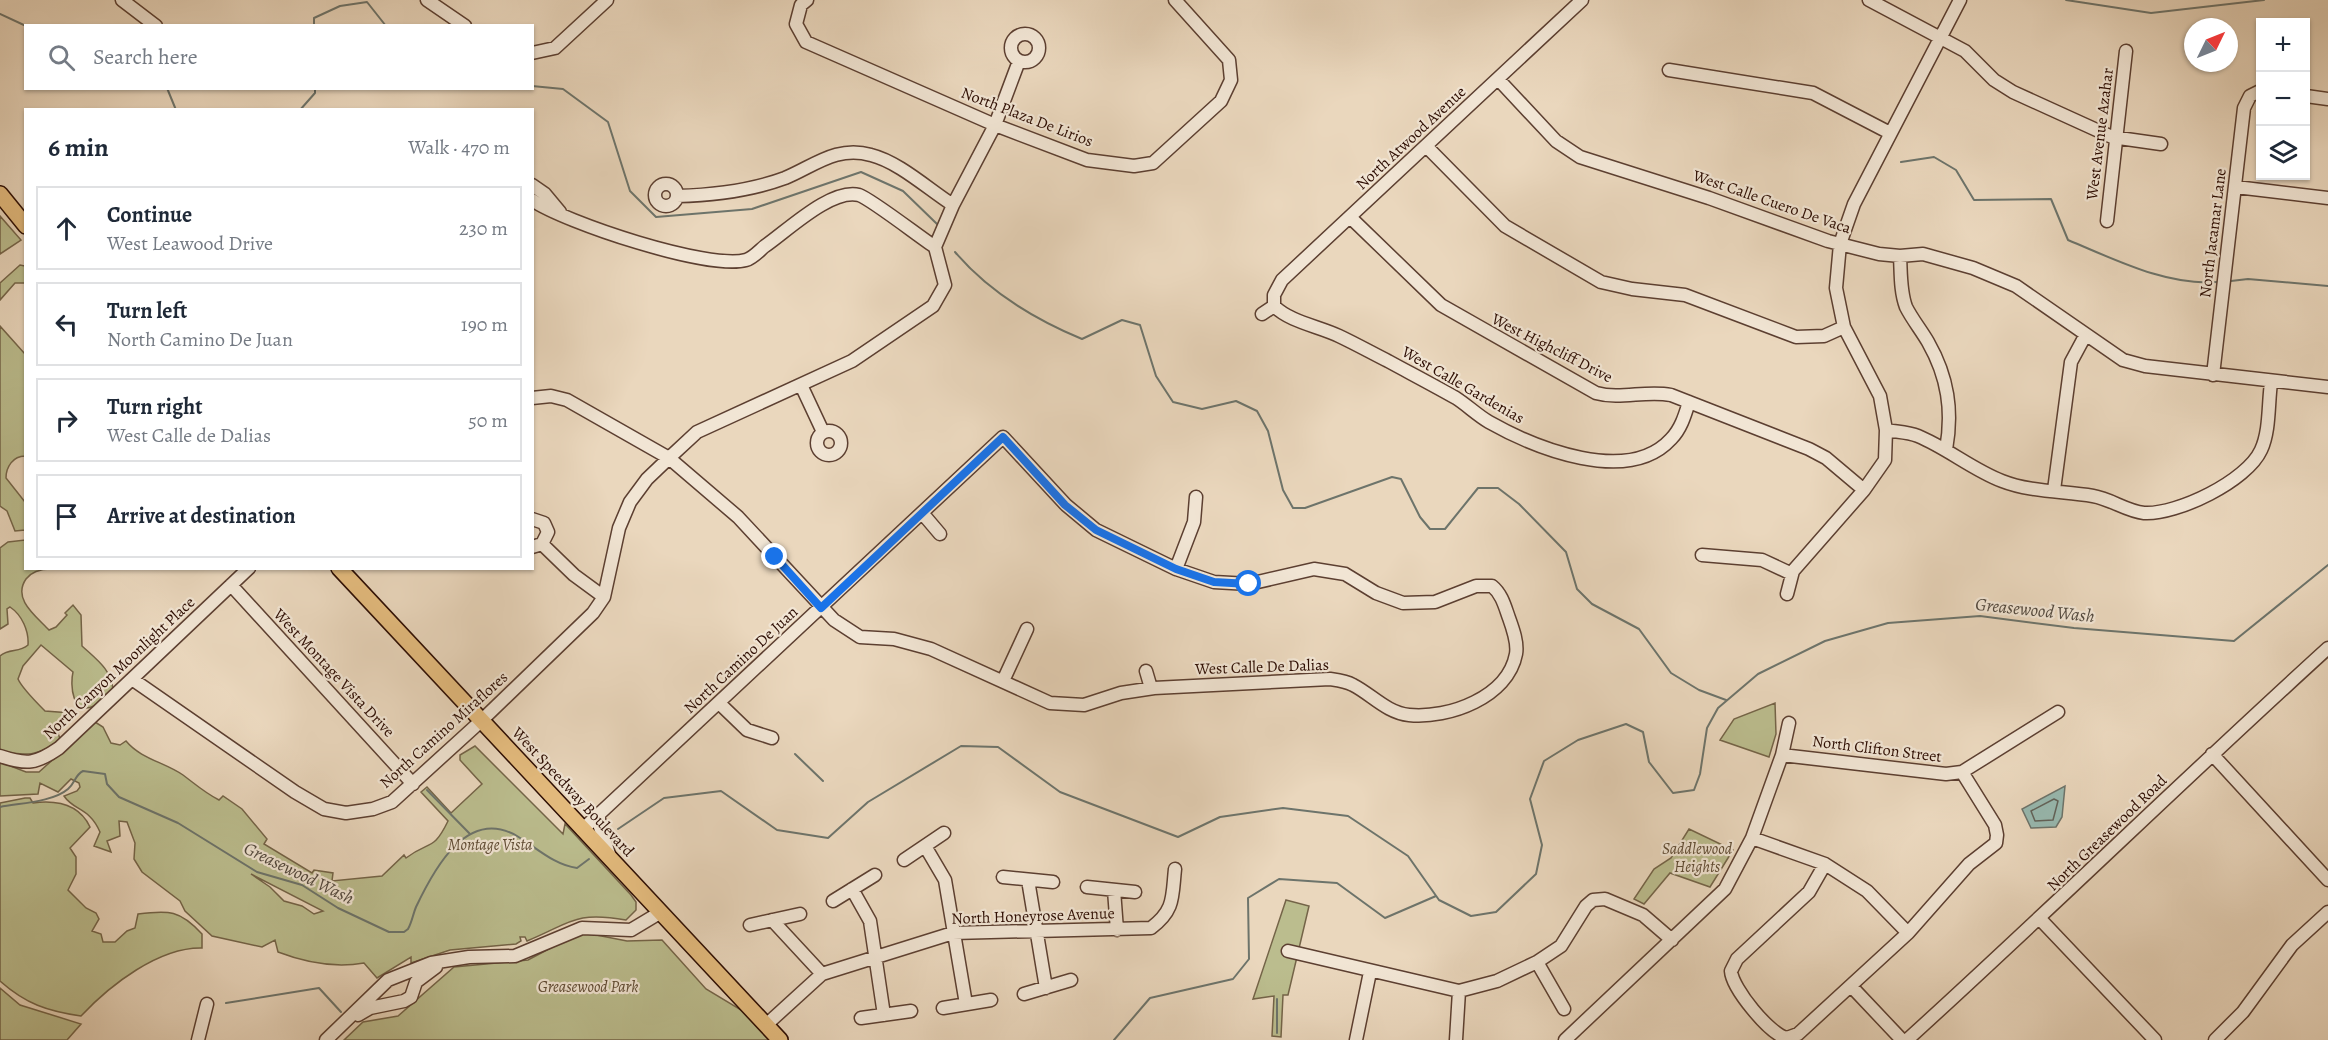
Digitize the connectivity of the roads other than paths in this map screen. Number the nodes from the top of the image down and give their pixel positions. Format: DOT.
graph roads {
  1 [pos="122,0"];
  2 [pos="427,0"];
  3 [pos="607,0"];
  4 [pos="807,0"];
  5 [pos="1175,0"];
  6 [pos="1582,0"];
  7 [pos="1869,0"];
  8 [pos="1960,0"];
  9 [pos="153,24"];
  10 [pos="462,24"];
  11 [pos="1940,38"];
  12 [pos="2126,51"];
  13 [pos="534,53"];
  14 [pos="1019,61"];
  15 [pos="1669,70"];
  16 [pos="1498,79"];
  17 [pos="2255,93"];
  18 [pos="2310,97"];
  19 [pos="2328,99"];
  20 [pos="995,125"];
  21 [pos="1890,134"];
  22 [pos="2115,137"];
  23 [pos="2161,144"];
  24 [pos="1426,146"];
  25 [pos="534,186"];
  26 [pos="2236,188"];
  27 [pos="0,194"];
  28 [pos="677,196"];
  29 [pos="2328,198"];
  30 [pos="534,201"];
  31 [pos="953,205"];
  32 [pos="561,213"];
  33 [pos="1351,218"];
  34 [pos="2107,221"];
  35 [pos="24,224"];
  36 [pos="1840,244"];
  37 [pos="935,248"];
  38 [pos="1900,256"];
  39 [pos="1274,306"];
  40 [pos="1262,314"];
  41 [pos="1844,327"];
  42 [pos="2085,336"];
  43 [pos="2213,375"];
  44 [pos="2271,382"];
  45 [pos="801,385"];
  46 [pos="2328,387"];
  47 [pos="534,398"];
  48 [pos="1689,402"];
  49 [pos="1886,430"];
  50 [pos="823,432"];
  51 [pos="1946,450"];
  52 [pos="669,458"];
  53 [pos="1864,490"];
  54 [pos="2054,490"];
  55 [pos="1196,497"];
  56 [pos="923,514"];
  57 [pos="534,520"];
  58 [pos="940,534"];
  59 [pos="537,546"];
  60 [pos="1702,555"];
  61 [pos="1176,569"];
  62 [pos="247,570"];
  63 [pos="341,570"];
  64 [pos="1792,574"];
  65 [pos="231,585"];
  66 [pos="1787,594"];
  67 [pos="604,597"];
  68 [pos="821,608"];
  69 [pos="1027,629"];
  70 [pos="2326,655"];
  71 [pos="1146,671"];
  72 [pos="132,680"];
  73 [pos="1003,681"];
  74 [pos="1152,688"];
  75 [pos="719,703"];
  76 [pos="2058,712"];
  77 [pos="481,721"];
  78 [pos="1790,723"];
  79 [pos="772,738"];
  80 [pos="2212,754"];
  81 [pos="1782,755"];
  82 [pos="0,756"];
  83 [pos="1962,772"];
  84 [pos="413,784"];
  85 [pos="599,814"];
  86 [pos="582,830"];
  87 [pos="944,833"];
  88 [pos="1752,838"];
  89 [pos="925,846"];
  90 [pos="612,860"];
  91 [pos="904,860"];
  92 [pos="1825,864"];
  93 [pos="1175,869"];
  94 [pos="875,875"];
  95 [pos="1003,877"];
  96 [pos="1028,880"];
  97 [pos="2328,880"];
  98 [pos="1053,882"];
  99 [pos="1087,887"];
  100 [pos="852,889"];
  101 [pos="1114,890"];
  102 [pos="1135,892"];
  103 [pos="833,901"];
  104 [pos="661,912"];
  105 [pos="2328,912"];
  106 [pos="800,914"];
  107 [pos="772,920"];
  108 [pos="2040,920"];
  109 [pos="750,925"];
  110 [pos="1117,930"];
  111 [pos="1035,932"];
  112 [pos="953,933"];
  113 [pos="1908,933"];
  114 [pos="1671,940"];
  115 [pos="1288,951"];
  116 [pos="453,959"];
  117 [pos="875,959"];
  118 [pos="1537,962"];
  119 [pos="1370,972"];
  120 [pos="822,974"];
  121 [pos="388,980"];
  122 [pos="1071,980"];
  123 [pos="1851,986"];
  124 [pos="1046,988"];
  125 [pos="1459,991"];
  126 [pos="1024,994"];
  127 [pos="991,1000"];
  128 [pos="397,1003"];
  129 [pos="207,1004"];
  130 [pos="966,1004"];
  131 [pos="943,1008"];
  132 [pos="1564,1009"];
  133 [pos="911,1011"];
  134 [pos="884,1015"];
  135 [pos="861,1018"];
  136 [pos="344,1023"];
  137 [pos="766,1024"];
  138 [pos="1785,1038"];
  139 [pos="198,1040"];
  140 [pos="326,1040"];
  141 [pos="780,1040"];
  142 [pos="1356,1040"];
  143 [pos="1456,1040"];
  144 [pos="1565,1040"];
  145 [pos="1902,1040"];
  146 [pos="1907,1040"];
  147 [pos="2156,1040"];
  148 [pos="2215,1040"];
  1 -- 9 [label="street"];
  2 -- 10 [label="street"];
  3 -- 13 [label="street"];
  4 -- 20 [label="street, North Plaza De Lirios"];
  5 -- 20 [label="street, North Plaza De Lirios"];
  6 -- 16 [label="street, North Atwood Avenue"];
  7 -- 11 [label="street"];
  8 -- 11 [label="street"];
  11 -- 21 [label="street"];
  11 -- 22 [label="street"];
  12 -- 22 [label="street, West Avenue Azahar"];
  14 -- 20 [label="street"];
  15 -- 21 [label="street"];
  16 -- 24 [label="street, North Atwood Avenue"];
  16 -- 36 [label="street, West Calle Cuero De Vaca"];
  17 -- 26 [label="street, North Jacamar Lane"];
  18 -- 19 [label="street"];
  20 -- 31 [label="street"];
  21 -- 36 [label="street"];
  22 -- 23 [label="street"];
  22 -- 34 [label="street, West Avenue Azahar"];
  24 -- 33 [label="street, North Atwood Avenue"];
  24 -- 41 [label="street"];
  25 -- 32 [label="street"];
  26 -- 29 [label="street"];
  26 -- 43 [label="street, North Jacamar Lane"];
  27 -- 35 [label="main road"];
  28 -- 31 [label="street"];
  30 -- 32 [label="street"];
  31 -- 37 [label="street"];
  32 -- 37 [label="street"];
  33 -- 39 [label="street, North Atwood Avenue"];
  33 -- 48 [label="street, West Highcliff Drive"];
  36 -- 38 [label="street, West Calle Cuero De Vaca"];
  36 -- 41 [label="street"];
  37 -- 45 [label="street, North Camino Miraflores"];
  38 -- 42 [label="street, West Calle Cuero De Vaca"];
  38 -- 51 [label="street"];
  39 -- 40 [label="street"];
  39 -- 48 [label="street, West Calle Gardenias"];
  41 -- 49 [label="street"];
  42 -- 43 [label="street, West Calle Cuero De Vaca"];
  42 -- 54 [label="street"];
  43 -- 44 [label="street, West Calle Cuero De Vaca"];
  44 -- 46 [label="street, West Calle Cuero De Vaca"];
  44 -- 54 [label="street"];
  45 -- 50 [label="street"];
  45 -- 52 [label="street, North Camino Miraflores"];
  47 -- 52 [label="street"];
  48 -- 53 [label="street, West Highcliff Drive"];
  49 -- 51 [label="street"];
  49 -- 53 [label="street"];
  51 -- 54 [label="street"];
  52 -- 67 [label="street, North Camino Miraflores"];
  52 -- 68 [label="street"];
  53 -- 64 [label="street"];
  55 -- 61 [label="street"];
  56 -- 58 [label="street"];
  56 -- 61 [label="street, North Camino De Juan"];
  56 -- 68 [label="street, North Camino De Juan"];
  57 -- 59 [label="street"];
  59 -- 67 [label="street"];
  60 -- 64 [label="street"];
  61 -- 74 [label="street, West Calle De Dalias"];
  62 -- 65 [label="street, North Canyon Moonlight Place"];
  63 -- 77 [label="main road, West Speedway Boulevard"];
  64 -- 66 [label="street"];
  65 -- 72 [label="street, North Canyon Moonlight Place"];
  65 -- 84 [label="street, West Montage Vista Drive"];
  67 -- 77 [label="street, North Camino Miraflores"];
  68 -- 73 [label="street, West Calle De Dalias"];
  68 -- 75 [label="street, North Camino De Juan"];
  69 -- 73 [label="street"];
  70 -- 80 [label="street, North Greasewood Road"];
  71 -- 74 [label="street"];
  72 -- 82 [label="street, North Canyon Moonlight Place"];
  72 -- 84 [label="street, North Camino Miraflores"];
  73 -- 74 [label="street, West Calle De Dalias"];
  75 -- 79 [label="street"];
  75 -- 85 [label="street, North Camino De Juan"];
  76 -- 83 [label="street, North Clifton Street"];
  77 -- 84 [label="street, North Camino Miraflores"];
  77 -- 86 [label="main road, West Speedway Boulevard"];
  78 -- 81 [label="street"];
  80 -- 97 [label="street"];
  80 -- 108 [label="street, North Greasewood Road"];
  81 -- 83 [label="street, North Clifton Street"];
  81 -- 88 [label="street"];
  83 -- 113 [label="street"];
  85 -- 86 [label="street, North Camino De Juan"];
  85 -- 90 [label="street"];
  86 -- 90 [label="main road, West Speedway Boulevard"];
  87 -- 89 [label="street"];
  88 -- 92 [label="street"];
  88 -- 114 [label="street"];
  89 -- 91 [label="street"];
  89 -- 112 [label="street"];
  90 -- 104 [label="main road, West Speedway Boulevard"];
  92 -- 113 [label="street"];
  92 -- 138 [label="street"];
  93 -- 110 [label="street, North Honeyrose Avenue"];
  94 -- 100 [label="street"];
  95 -- 96 [label="street"];
  96 -- 98 [label="street"];
  96 -- 111 [label="street"];
  99 -- 101 [label="street"];
  100 -- 103 [label="street"];
  100 -- 117 [label="street"];
  101 -- 102 [label="street"];
  101 -- 110 [label="street"];
  104 -- 116 [label="street"];
  104 -- 137 [label="main road, West Speedway Boulevard"];
  105 -- 148 [label="street"];
  106 -- 107 [label="street"];
  107 -- 109 [label="street"];
  107 -- 120 [label="street"];
  108 -- 146 [label="street, North Greasewood Road"];
  108 -- 147 [label="street"];
  110 -- 111 [label="street, North Honeyrose Avenue"];
  111 -- 112 [label="street, North Honeyrose Avenue"];
  111 -- 124 [label="street"];
  112 -- 117 [label="street, North Honeyrose Avenue"];
  112 -- 130 [label="street"];
  113 -- 123 [label="street"];
  114 -- 118 [label="street"];
  114 -- 144 [label="street"];
  115 -- 119 [label="street"];
  116 -- 121 [label="street"];
  116 -- 128 [label="street"];
  117 -- 120 [label="street, North Honeyrose Avenue"];
  117 -- 134 [label="street"];
  118 -- 125 [label="street"];
  118 -- 132 [label="street"];
  119 -- 125 [label="street"];
  119 -- 142 [label="street"];
  120 -- 137 [label="street, North Honeyrose Avenue"];
  121 -- 128 [label="street"];
  121 -- 136 [label="street"];
  122 -- 124 [label="street"];
  123 -- 138 [label="street"];
  123 -- 145 [label="street"];
  124 -- 126 [label="street"];
  125 -- 143 [label="street"];
  127 -- 130 [label="street"];
  128 -- 136 [label="street"];
  129 -- 139 [label="street"];
  130 -- 131 [label="street"];
  133 -- 134 [label="street"];
  134 -- 135 [label="street"];
  136 -- 140 [label="street"];
  137 -- 141 [label="main road, West Speedway Boulevard"];
}
